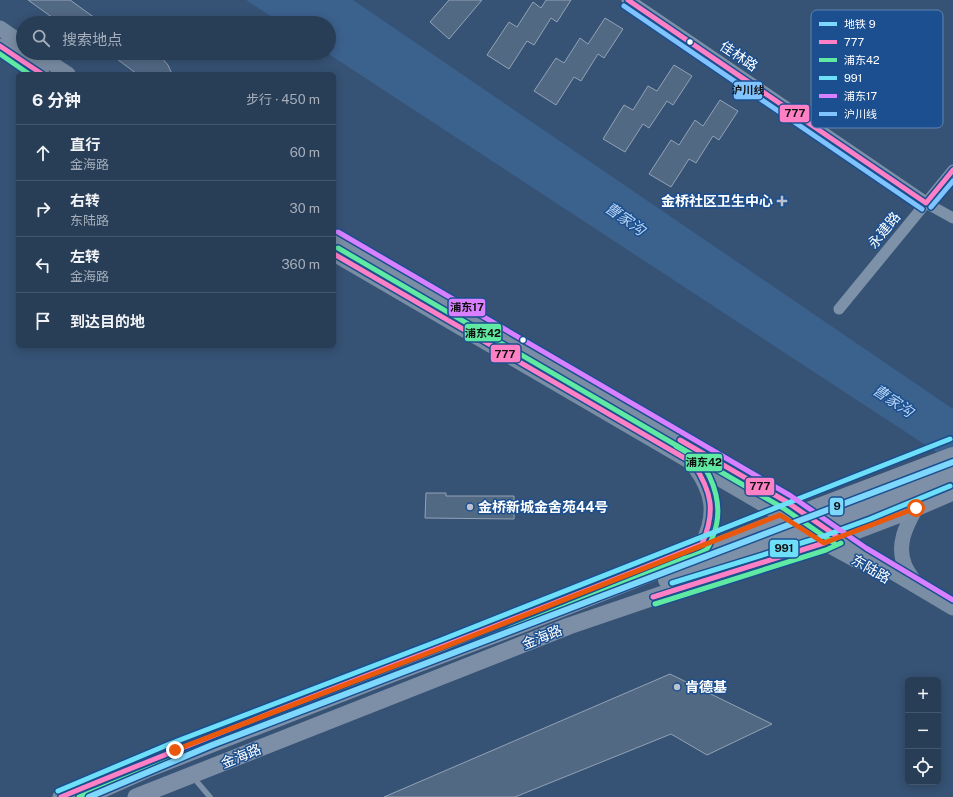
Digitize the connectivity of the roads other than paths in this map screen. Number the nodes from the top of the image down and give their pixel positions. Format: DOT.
graph roads {
  1 [pos="628,0"];
  2 [pos="0,28"];
  3 [pos="16,39"];
  4 [pos="0,46"];
  5 [pos="16,57"];
  6 [pos="21,60"];
  7 [pos="47,60"];
  8 [pos="39,72"];
  9 [pos="65,72"];
  10 [pos="811,125"];
  11 [pos="816,128"];
  12 [pos="953,170"];
  13 [pos="926,203"];
  14 [pos="953,218"];
  15 [pos="336,239"];
  16 [pos="336,255"];
  17 [pos="839,309"];
  18 [pos="953,446"];
  19 [pos="953,456"];
  20 [pos="693,463"];
  21 [pos="953,475"];
  22 [pos="950,490"];
  23 [pos="797,508"];
  24 [pos="916,508"];
  25 [pos="780,515"];
  26 [pos="831,540"];
  27 [pos="680,553"];
  28 [pos="687,573"];
  29 [pos="918,588"];
  30 [pos="953,608"];
  31 [pos="953,618"];
  32 [pos="192,776"];
  33 [pos="61,797"];
  34 [pos="84,797"];
  35 [pos="109,797"];
  36 [pos="136,797"];
  37 [pos="210,797"];
  1 -- 10 [label="street, 佳林路"];
  2 -- 3 [label="main road"];
  4 -- 5 [label="main road"];
  6 -- 8 [label="main road"];
  7 -- 9 [label="main road"];
  11 -- 13 [label="street, 佳林路"];
  12 -- 13 [label="street, 永建路"];
  13 -- 14 [label="street, 佳林路"];
  13 -- 17 [label="street, 永建路"];
  15 -- 23 [label="main road, 东陆路"];
  16 -- 20 [label="main road, 东陆路"];
  18 -- 23 [label="main road, 金海路"];
  19 -- 34 [label="highway"];
  20 -- 25 [label="main road, 东陆路"];
  20 -- 27 [label="main road"];
  21 -- 28 [label="highway"];
  22 -- 24 [label="main road, 金海路"];
  22 -- 28 [label="highway"];
  23 -- 25 [label="main road, 金海路"];
  23 -- 26 [label="main road, 东陆路"];
  24 -- 26 [label="main road, 金海路"];
  24 -- 29 [label="main road"];
  25 -- 26 [label="main road, 东陆路"];
  25 -- 27 [label="main road, 金海路"];
  26 -- 29 [label="main road, 东陆路"];
  26 -- 31 [label="main road, 东陆路"];
  26 -- 32 [label="main road, 金海路"];
  27 -- 33 [label="main road, 金海路"];
  28 -- 35 [label="highway"];
  29 -- 30 [label="main road, 东陆路"];
  32 -- 36 [label="main road, 金海路"];
  32 -- 37 [label="lane"];
}
